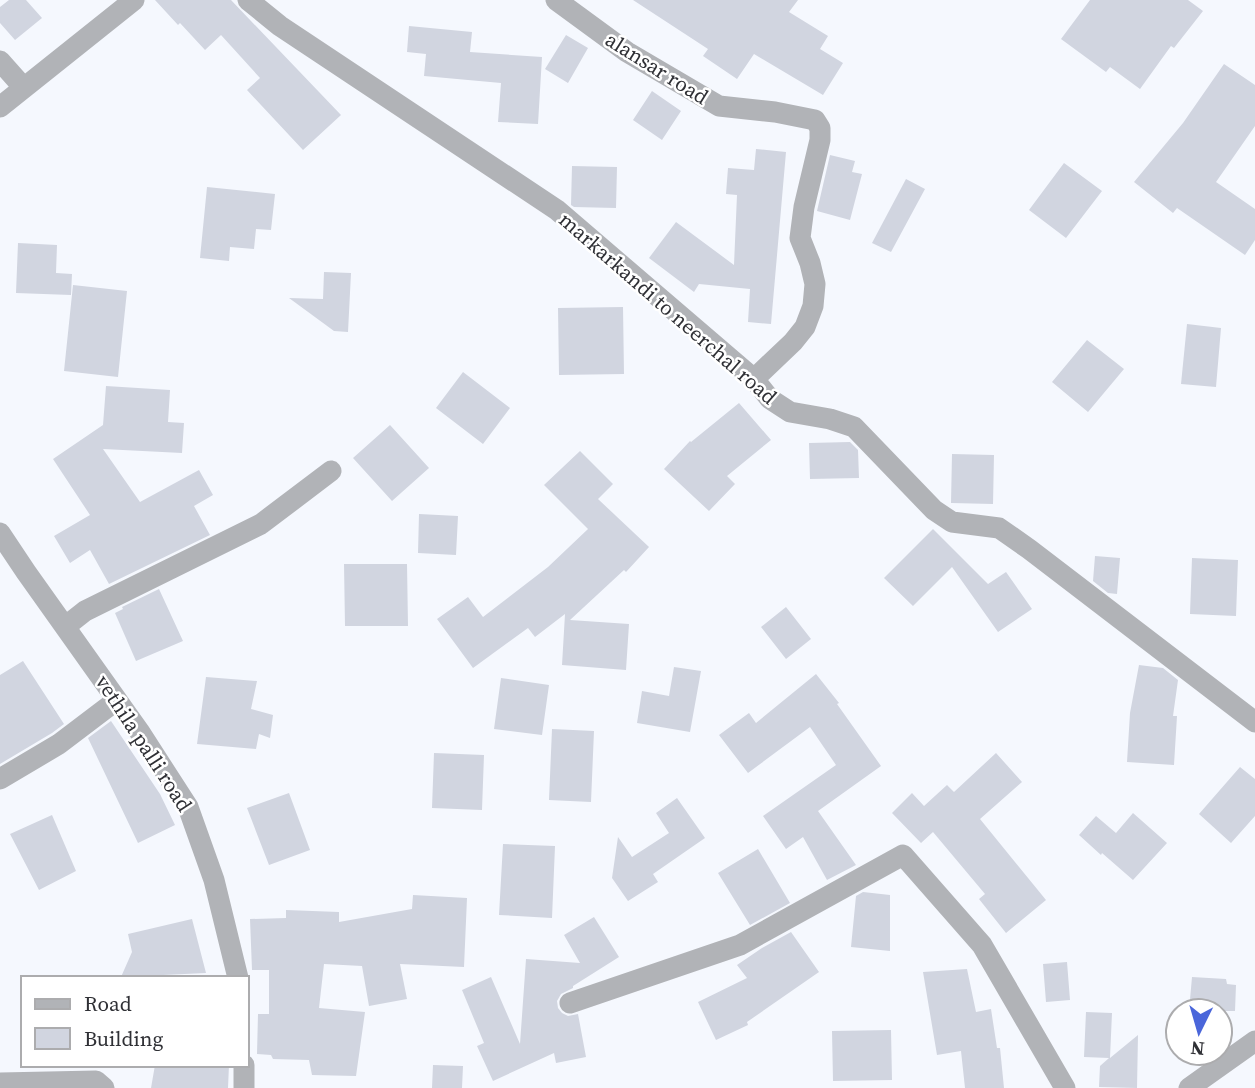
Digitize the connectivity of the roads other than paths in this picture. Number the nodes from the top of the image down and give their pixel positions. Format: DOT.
graph roads {
  1 [pos="134,0"];
  2 [pos="248,0"];
  3 [pos="556,0"];
  4 [pos="0,61"];
  5 [pos="23,88"];
  6 [pos="0,107"];
  7 [pos="754,379"];
  8 [pos="331,471"];
  9 [pos="0,533"];
  10 [pos="65,626"];
  11 [pos="117,700"];
  12 [pos="1255,722"];
  13 [pos="0,779"];
  14 [pos="237,976"];
  15 [pos="570,1003"];
  16 [pos="1255,1041"];
  17 [pos="244,1067"];
  18 [pos="0,1083"];
  19 [pos="1197,1086"];
  20 [pos="104,1088"];
  21 [pos="244,1088"];
  22 [pos="1065,1088"];
  1 -- 5 [label="street"];
  2 -- 7 [label="street, markarkandi to neerchal road"];
  3 -- 7 [label="street, alansar road"];
  4 -- 5 [label="street"];
  5 -- 6 [label="street"];
  7 -- 12 [label="street, markarkandi to neerchal road"];
  8 -- 10 [label="street"];
  9 -- 10 [label="street, vethila palli road"];
  10 -- 11 [label="street, vethila palli road"];
  11 -- 13 [label="street"];
  11 -- 14 [label="street, vethila palli road"];
  15 -- 22 [label="street"];
  16 -- 19 [label="street"];
  17 -- 21 [label="street"];
  18 -- 20 [label="street"];
}
